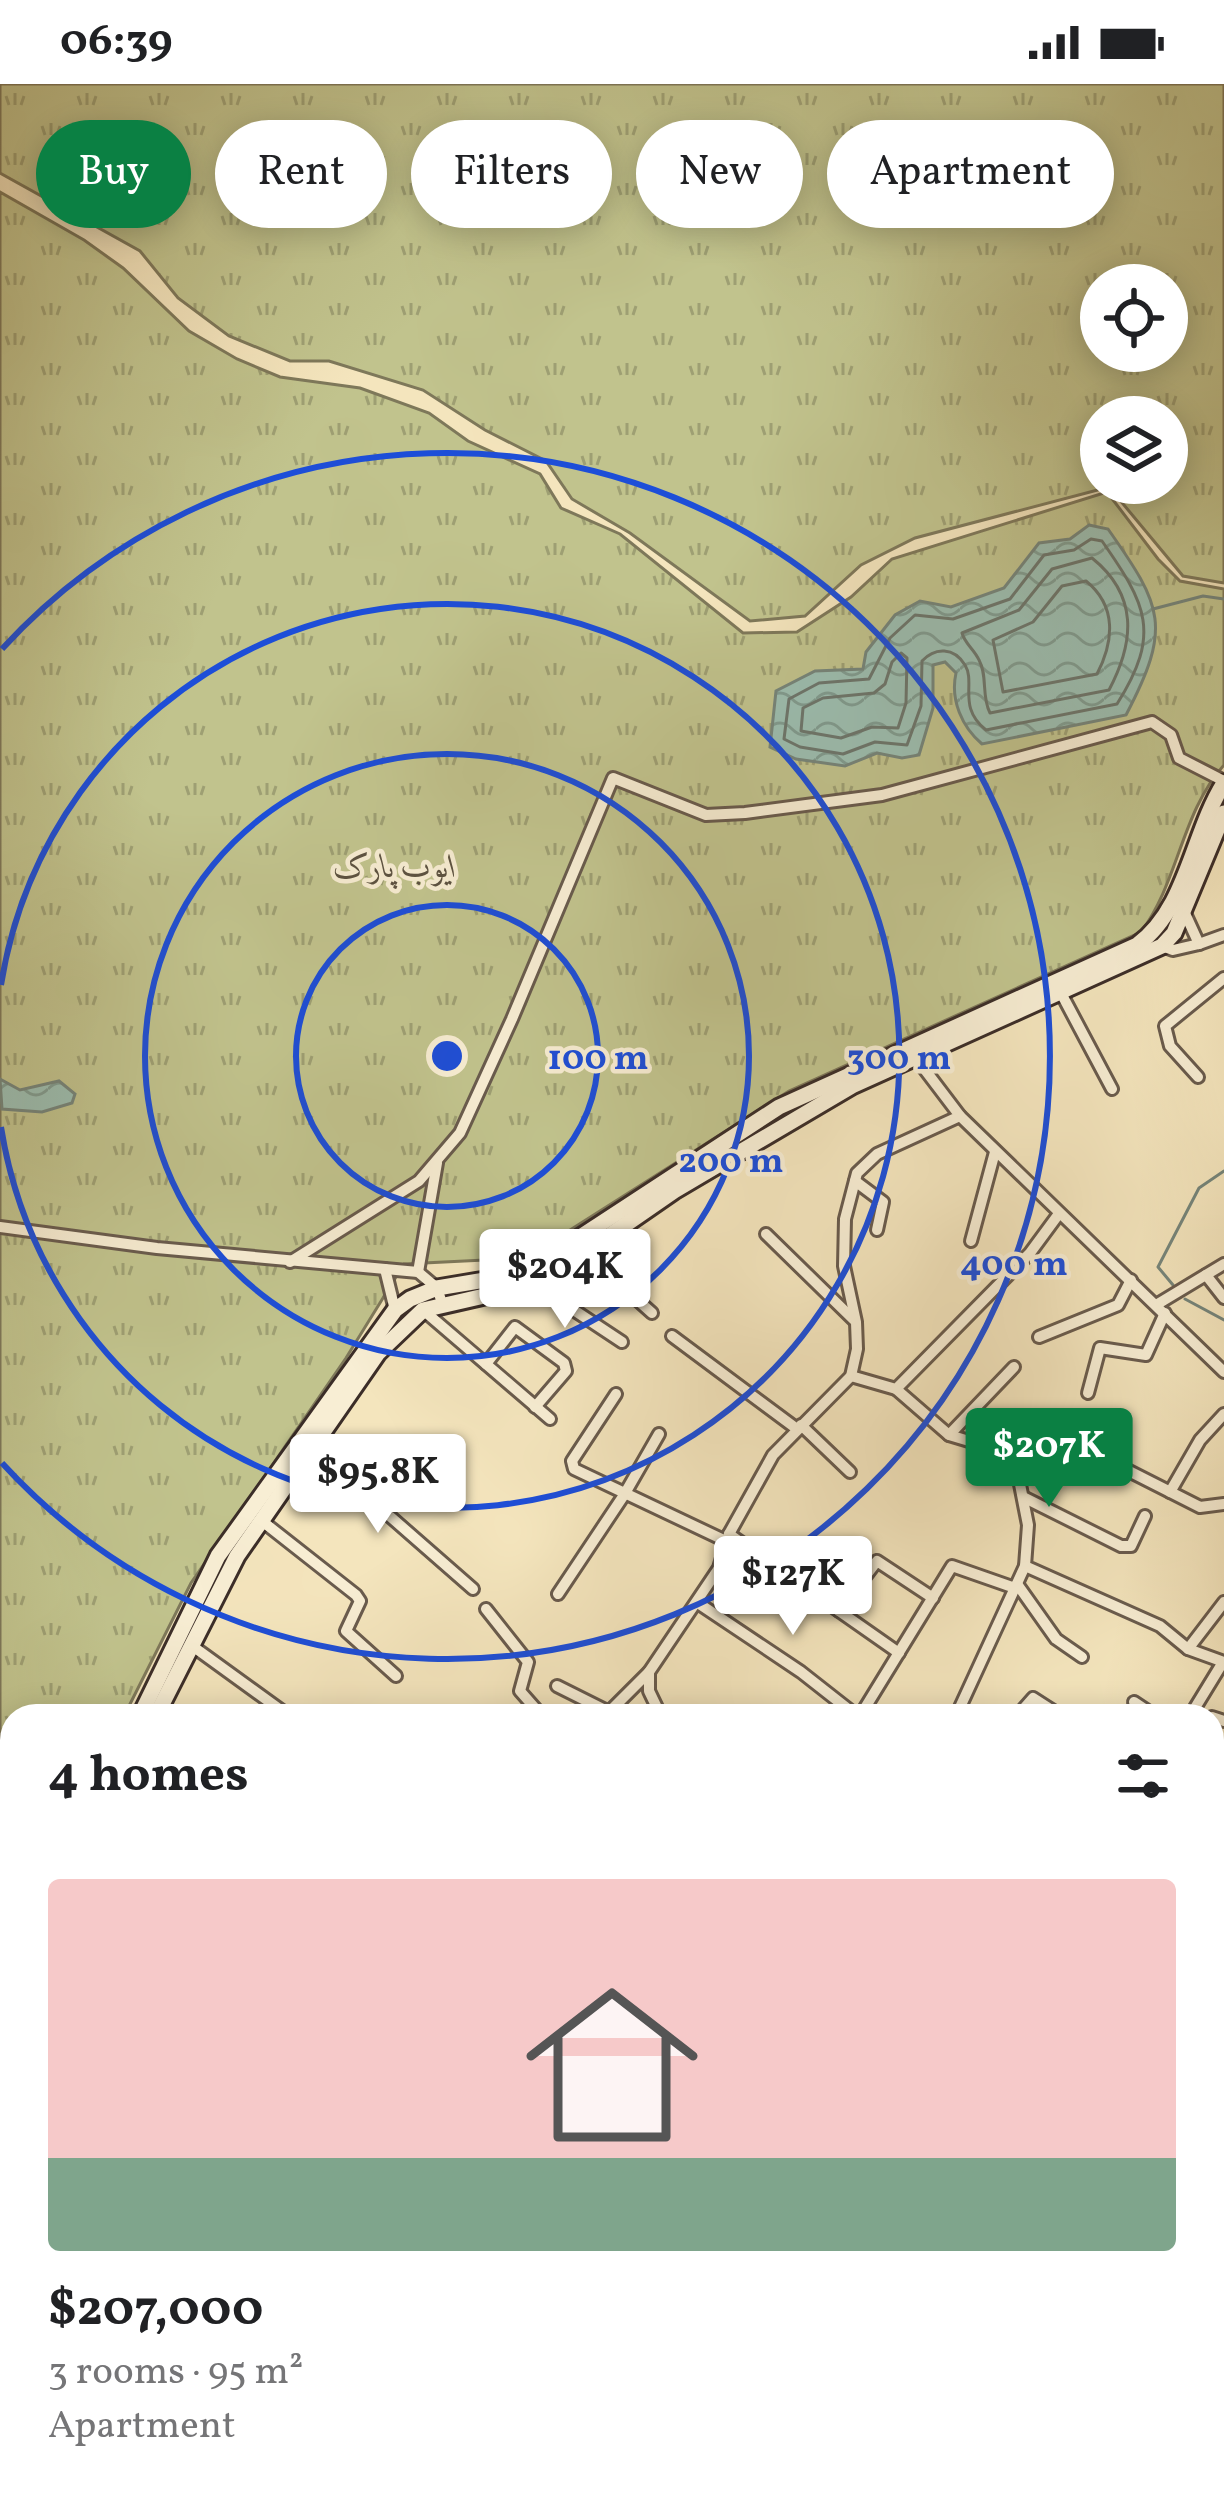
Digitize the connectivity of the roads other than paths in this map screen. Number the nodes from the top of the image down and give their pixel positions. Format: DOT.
graph roads {
  1 [pos="1224,782"];
  2 [pos="1224,814"];
  3 [pos="1184,909"];
  4 [pos="1221,936"];
  5 [pos="1199,944"];
  6 [pos="1162,946"];
  7 [pos="1224,952"];
  8 [pos="1224,978"];
  9 [pos="1061,994"];
  10 [pos="1036,996"];
  11 [pos="916,1058"];
  12 [pos="1198,1076"];
  13 [pos="1112,1090"];
  14 [pos="960,1116"];
  15 [pos="768,1124"];
  16 [pos="995,1152"];
  17 [pos="438,1161"];
  18 [pos="855,1181"];
  19 [pos="1058,1215"];
  20 [pos="0,1227"];
  21 [pos="877,1230"];
  22 [pos="766,1234"];
  23 [pos="971,1241"];
  24 [pos="312,1250"];
  25 [pos="584,1253"];
  26 [pos="290,1262"];
  27 [pos="317,1264"];
  28 [pos="1224,1264"];
  29 [pos="385,1269"];
  30 [pos="418,1272"];
  31 [pos="1206,1275"];
  32 [pos="1131,1280"];
  33 [pos="533,1283"];
  34 [pos="439,1295"];
  35 [pos="1224,1298"];
  36 [pos="1161,1309"];
  37 [pos="395,1310"];
  38 [pos="423,1310"];
  39 [pos="652,1313"];
  40 [pos="855,1321"];
  41 [pos="672,1336"];
  42 [pos="1039,1337"];
  43 [pos="622,1342"];
  44 [pos="486,1364"];
  45 [pos="1014,1367"];
  46 [pos="1224,1372"];
  47 [pos="851,1376"];
  48 [pos="896,1389"];
  49 [pos="1088,1393"];
  50 [pos="616,1394"];
  51 [pos="535,1406"];
  52 [pos="1224,1414"];
  53 [pos="550,1419"];
  54 [pos="799,1427"];
  55 [pos="658,1434"];
  56 [pos="949,1435"];
  57 [pos="313,1449"];
  58 [pos="1092,1461"];
  59 [pos="850,1472"];
  60 [pos="1170,1492"];
  61 [pos="624,1495"];
  62 [pos="1023,1496"];
  63 [pos="1224,1504"];
  64 [pos="1145,1516"];
  65 [pos="262,1521"];
  66 [pos="729,1538"];
  67 [pos="1025,1566"];
  68 [pos="1016,1586"];
  69 [pos="473,1589"];
  70 [pos="557,1594"];
  71 [pos="933,1598"];
  72 [pos="1224,1602"];
  73 [pos="698,1603"];
  74 [pos="486,1609"];
  75 [pos="839,1611"];
  76 [pos="191,1645"];
  77 [pos="1188,1649"];
  78 [pos="899,1652"];
  79 [pos="1082,1657"];
  80 [pos="1223,1662"];
  81 [pos="649,1672"];
  82 [pos="396,1676"];
  83 [pos="556,1686"];
  84 [pos="1134,1702"];
  85 [pos="146,1704"];
  86 [pos="162,1704"];
  87 [pos="272,1704"];
  88 [pos="531,1704"];
  89 [pos="593,1704"];
  90 [pos="617,1704"];
  91 [pos="656,1704"];
  92 [pos="843,1704"];
  93 [pos="866,1704"];
  94 [pos="962,1704"];
  95 [pos="1137,1704"];
  96 [pos="1197,1704"];
  1 -- 10 [label="main road"];
  1 -- 17 [label="street"];
  2 -- 3 [label="main road"];
  3 -- 5 [label="street"];
  3 -- 6 [label="main road"];
  4 -- 5 [label="street"];
  4 -- 7 [label="street"];
  5 -- 6 [label="street"];
  6 -- 9 [label="main road"];
  8 -- 12 [label="street"];
  9 -- 10 [label="main road"];
  9 -- 13 [label="street"];
  10 -- 11 [label="main road"];
  10 -- 15 [label="main road"];
  11 -- 14 [label="street"];
  11 -- 15 [label="main road"];
  14 -- 16 [label="street"];
  14 -- 18 [label="street"];
  15 -- 25 [label="main road"];
  15 -- 34 [label="main road"];
  16 -- 19 [label="street"];
  16 -- 23 [label="street"];
  17 -- 24 [label="street"];
  17 -- 30 [label="street"];
  18 -- 21 [label="street"];
  18 -- 40 [label="street"];
  19 -- 32 [label="street"];
  19 -- 48 [label="street"];
  20 -- 26 [label="street"];
  22 -- 40 [label="street"];
  24 -- 26 [label="street"];
  24 -- 27 [label="street"];
  25 -- 33 [label="main road"];
  25 -- 39 [label="street"];
  26 -- 27 [label="street"];
  27 -- 29 [label="street"];
  28 -- 31 [label="street"];
  29 -- 30 [label="street"];
  29 -- 37 [label="street"];
  30 -- 34 [label="street"];
  31 -- 35 [label="street"];
  31 -- 36 [label="street"];
  32 -- 36 [label="street"];
  32 -- 42 [label="street"];
  33 -- 34 [label="main road"];
  33 -- 43 [label="street"];
  34 -- 37 [label="main road"];
  34 -- 38 [label="main road"];
  36 -- 46 [label="street"];
  36 -- 49 [label="street"];
  37 -- 85 [label="main road"];
  38 -- 44 [label="street"];
  38 -- 57 [label="main road"];
  40 -- 47 [label="street"];
  41 -- 54 [label="street"];
  44 -- 51 [label="street"];
  44 -- 51 [label="street"];
  45 -- 56 [label="street"];
  47 -- 48 [label="street"];
  47 -- 54 [label="street"];
  48 -- 56 [label="street"];
  50 -- 61 [label="street"];
  51 -- 53 [label="street"];
  52 -- 60 [label="street"];
  54 -- 59 [label="street"];
  54 -- 66 [label="street"];
  55 -- 61 [label="street"];
  56 -- 62 [label="street"];
  57 -- 65 [label="main road"];
  57 -- 69 [label="street"];
  58 -- 60 [label="street"];
  60 -- 63 [label="street"];
  61 -- 66 [label="street"];
  61 -- 70 [label="street"];
  62 -- 64 [label="street"];
  62 -- 67 [label="street"];
  65 -- 76 [label="main road"];
  65 -- 82 [label="street"];
  66 -- 73 [label="street"];
  66 -- 75 [label="street"];
  67 -- 68 [label="street"];
  67 -- 77 [label="street"];
  68 -- 71 [label="street"];
  68 -- 79 [label="street"];
  68 -- 94 [label="street"];
  71 -- 75 [label="street"];
  71 -- 78 [label="street"];
  72 -- 77 [label="street"];
  73 -- 81 [label="street"];
  73 -- 92 [label="street"];
  74 -- 88 [label="street"];
  75 -- 78 [label="street"];
  76 -- 86 [label="main road"];
  76 -- 87 [label="street"];
  77 -- 80 [label="street"];
  78 -- 93 [label="street"];
  80 -- 96 [label="street"];
  81 -- 90 [label="street"];
  81 -- 91 [label="street"];
  83 -- 89 [label="street"];
  84 -- 95 [label="street"];
}
